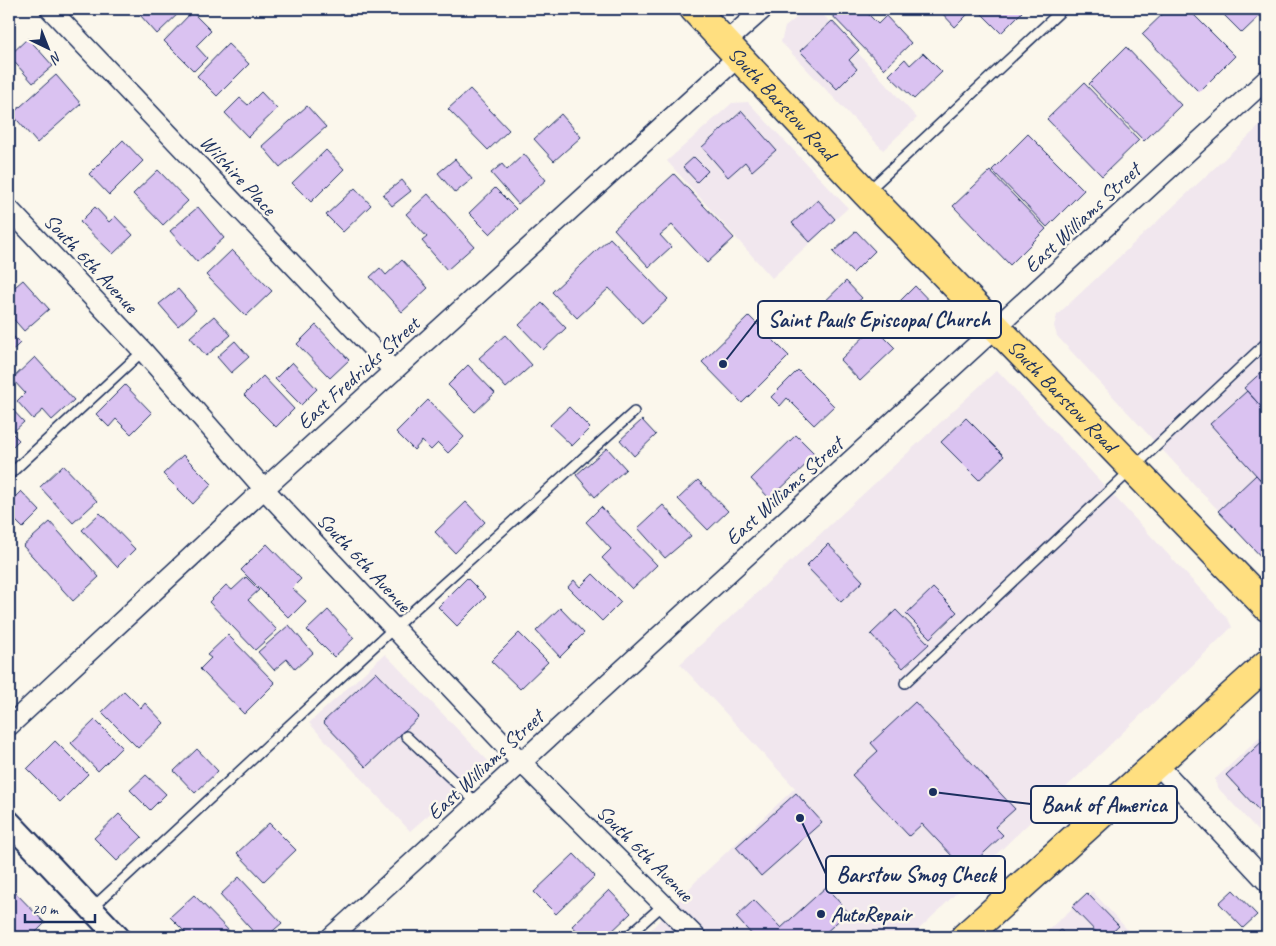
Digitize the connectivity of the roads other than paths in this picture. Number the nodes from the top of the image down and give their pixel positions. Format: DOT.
graph roads {
  1 [pos="50,9"];
  2 [pos="694,9"];
  3 [pos="762,9"];
  4 [pos="1063,9"];
  5 [pos="733,49"];
  6 [pos="1267,79"];
  7 [pos="866,193"];
  8 [pos="10,214"];
  9 [pos="996,328"];
  10 [pos="1267,342"];
  11 [pos="143,351"];
  12 [pos="394,371"];
  13 [pos="634,412"];
  14 [pos="1132,468"];
  15 [pos="9,475"];
  16 [pos="264,489"];
  17 [pos="1267,607"];
  18 [pos="394,628"];
  19 [pos="1267,666"];
  20 [pos="905,683"];
  21 [pos="9,726"];
  22 [pos="406,736"];
  23 [pos="522,762"];
  24 [pos="1156,763"];
  25 [pos="477,803"];
  26 [pos="9,822"];
  27 [pos="1267,882"];
  28 [pos="664,903"];
  29 [pos="91,909"];
  30 [pos="118,937"];
  31 [pos="331,937"];
  32 [pos="628,937"];
  33 [pos="696,937"];
  34 [pos="964,937"];
  1 -- 12 [label="street, Wilshire Place"];
  2 -- 5 [label="main road, South Barstow Road"];
  3 -- 5 [label="street, East Fredricks Street"];
  4 -- 7 [label="lane"];
  5 -- 7 [label="main road, South Barstow Road"];
  5 -- 12 [label="street, East Fredricks Street"];
  6 -- 9 [label="street, East Williams Street"];
  7 -- 9 [label="main road, South Barstow Road"];
  8 -- 11 [label="street, South 6th Avenue"];
  9 -- 14 [label="main road, South Barstow Road"];
  9 -- 23 [label="street, East Williams Street"];
  10 -- 14 [label="lane"];
  11 -- 15 [label="lane"];
  11 -- 16 [label="street, South 6th Avenue"];
  12 -- 16 [label="street, East Fredricks Street"];
  13 -- 18 [label="lane"];
  14 -- 17 [label="main road, South Barstow Road"];
  14 -- 20 [label="lane"];
  16 -- 18 [label="street, South 6th Avenue"];
  16 -- 21 [label="street, East Fredricks Street"];
  18 -- 23 [label="street, South 6th Avenue"];
  18 -- 29 [label="lane"];
  19 -- 24 [label="main road"];
  22 -- 25 [label="lane"];
  23 -- 25 [label="street, East Williams Street"];
  23 -- 28 [label="street, South 6th Avenue"];
  24 -- 27 [label="street"];
  24 -- 34 [label="main road"];
  25 -- 31 [label="street, East Williams Street"];
  26 -- 29 [label="street"];
  28 -- 32 [label="lane"];
  28 -- 33 [label="street, South 6th Avenue"];
  29 -- 30 [label="street"];
}
